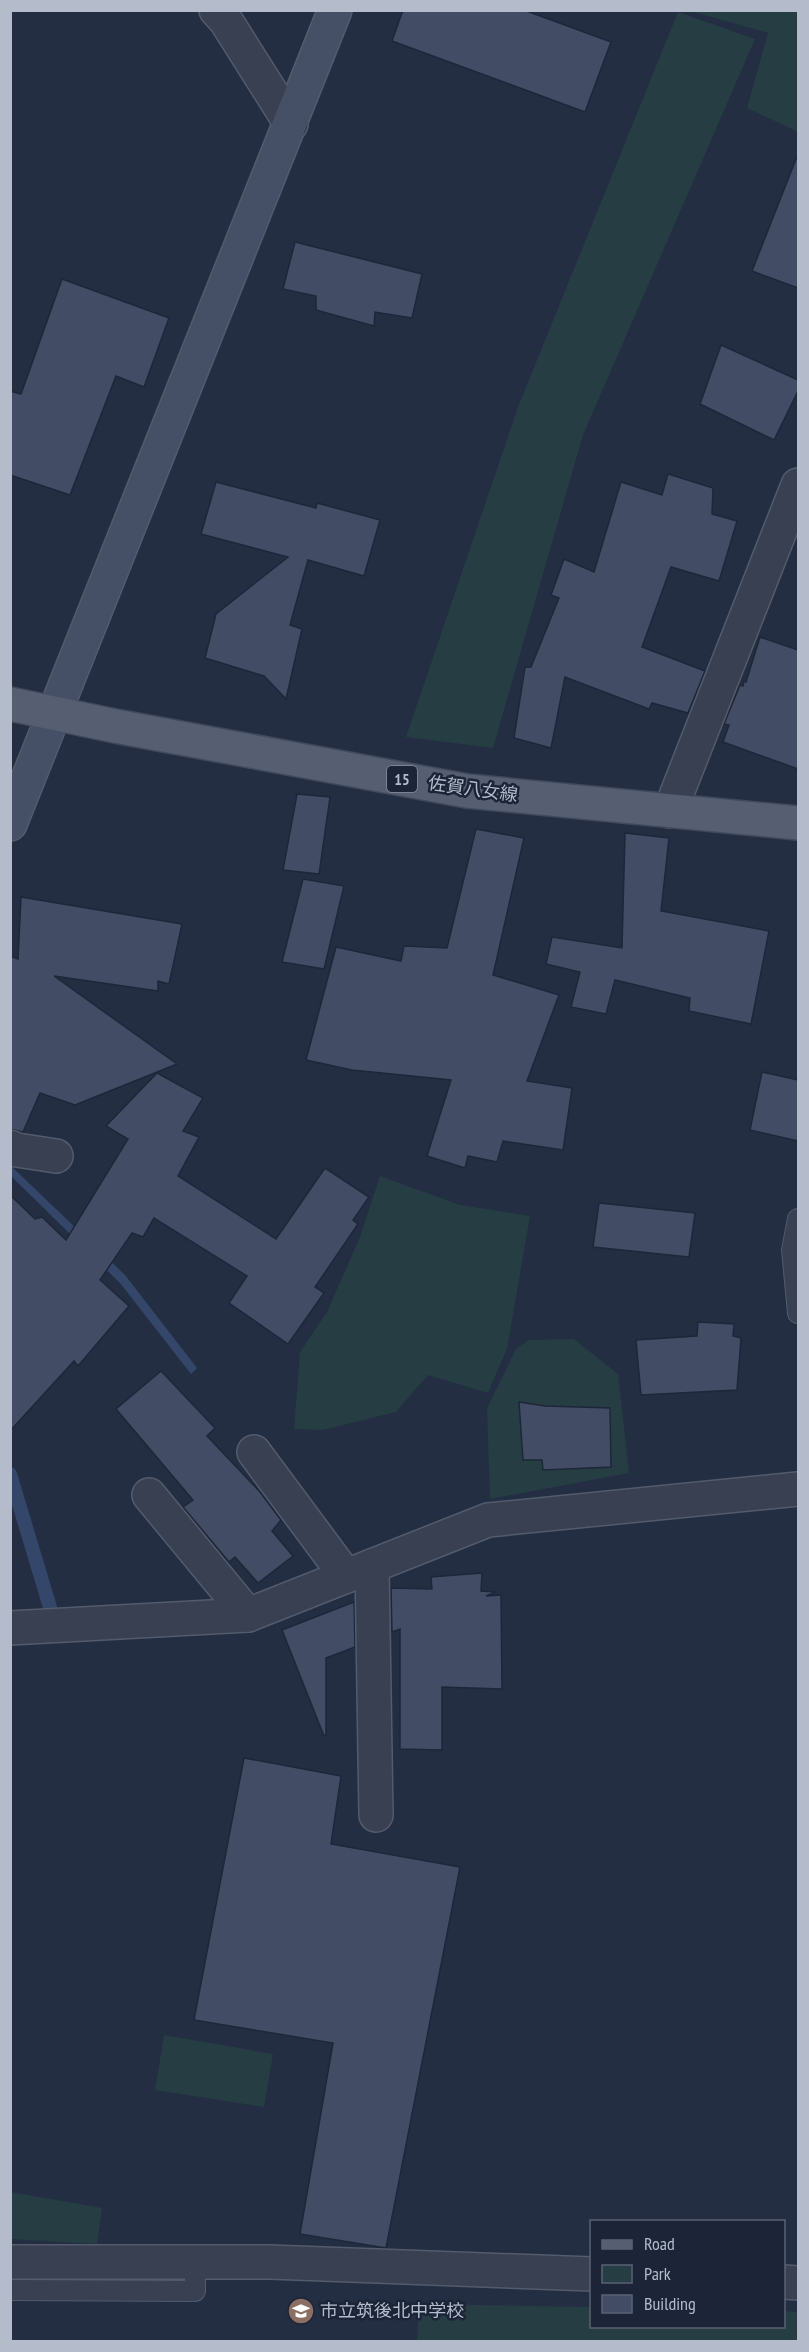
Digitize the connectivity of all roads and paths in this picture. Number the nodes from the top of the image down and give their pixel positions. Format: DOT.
graph roads {
  1 [pos="216,10"];
  2 [pos="335,10"];
  3 [pos="291,124"];
  4 [pos="798,485"];
  5 [pos="10,704"];
  6 [pos="53,714"];
  7 [pos="670,811"];
  8 [pos="798,823"];
  9 [pos="10,824"];
  10 [pos="10,1147"];
  11 [pos="56,1156"];
  12 [pos="798,1219"];
  13 [pos="798,1313"];
  14 [pos="254,1452"];
  15 [pos="798,1489"];
  16 [pos="149,1495"];
  17 [pos="359,1571"];
  18 [pos="248,1616"];
  19 [pos="10,1628"];
  20 [pos="376,1815"];
  21 [pos="10,2262"];
  22 [pos="195,2262"];
  23 [pos="590,2274"];
  24 [pos="10,2290"];
  1 -- 3 [label="street"];
  2 -- 3 [label="street"];
  3 -- 6 [label="street"];
  4 -- 7 [label="street"];
  5 -- 6 [label="main road, 佐賀八女線 / 15"];
  6 -- 7 [label="main road, 佐賀八女線 / 15"];
  6 -- 9 [label="street"];
  7 -- 8 [label="main road, 佐賀八女線 / 15"];
  10 -- 11 [label="street"];
  12 -- 13 [label="lane"];
  14 -- 17 [label="street"];
  15 -- 17 [label="street"];
  16 -- 18 [label="street"];
  17 -- 18 [label="street"];
  17 -- 20 [label="street"];
  18 -- 19 [label="street"];
  21 -- 22 [label="street"];
  22 -- 23 [label="street"];
  22 -- 24 [label="lane"];
}
